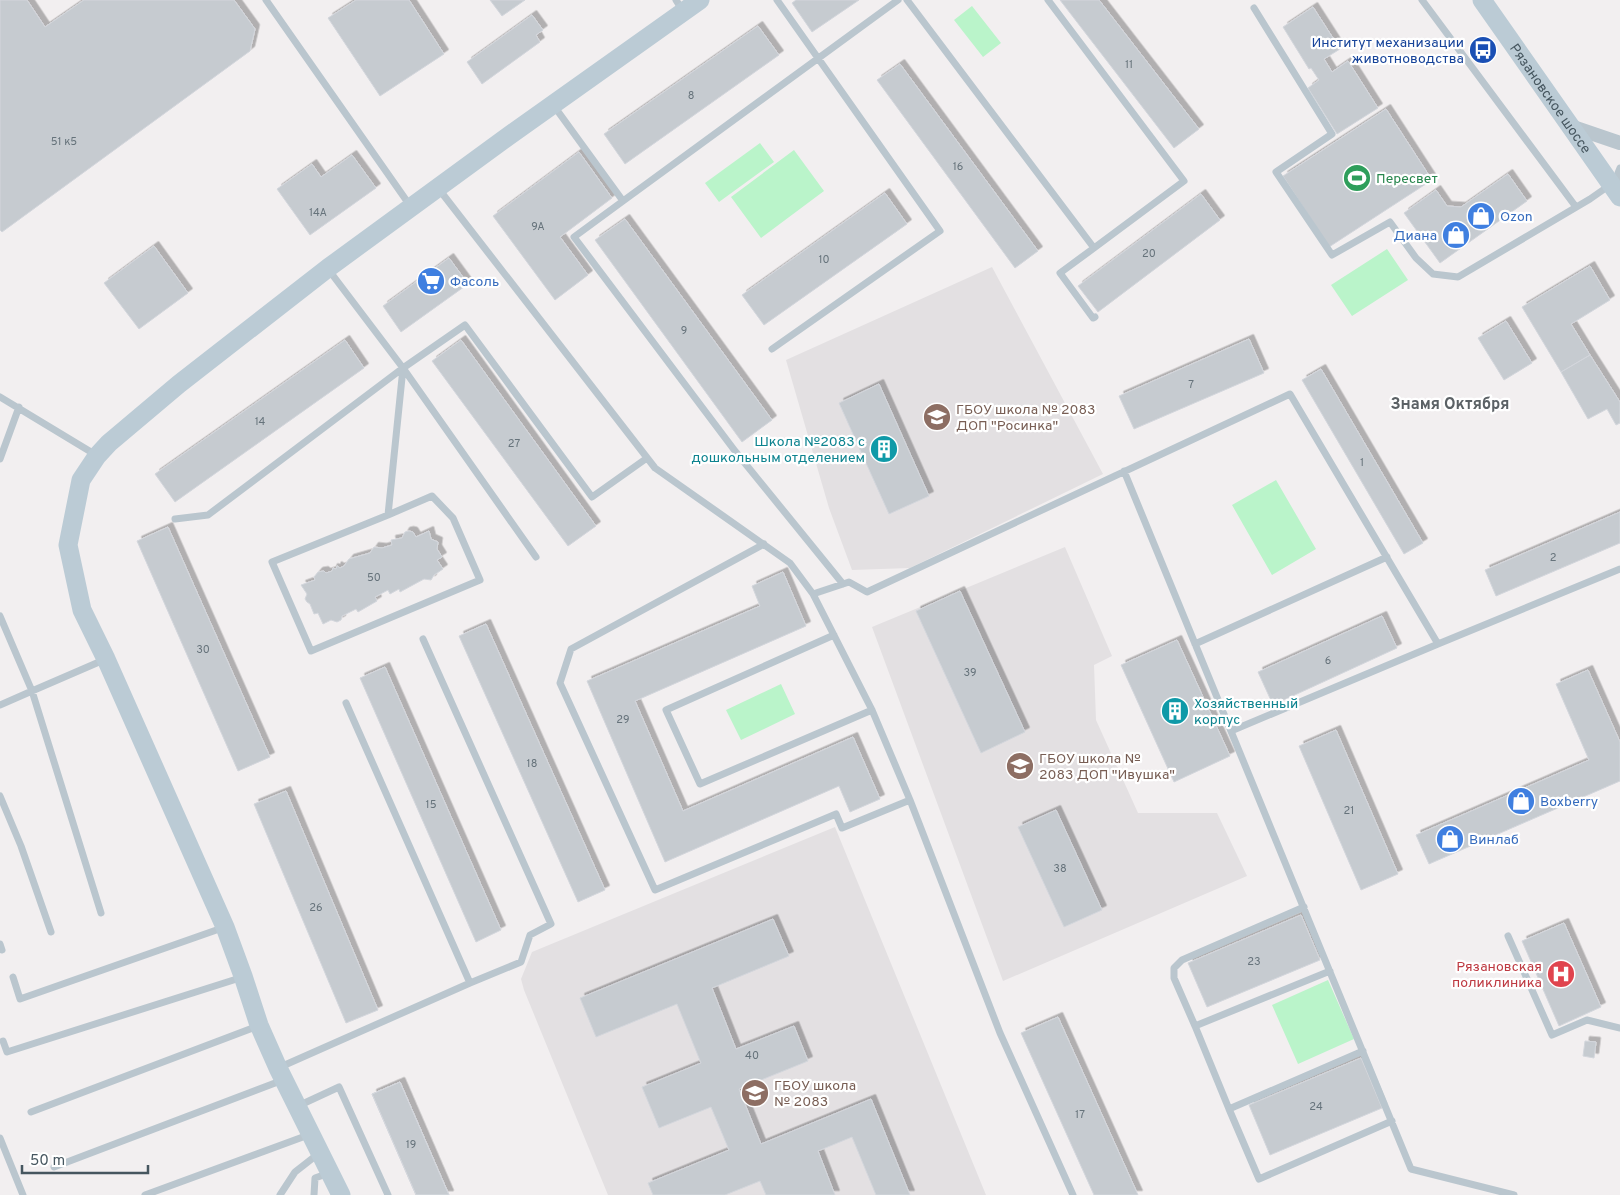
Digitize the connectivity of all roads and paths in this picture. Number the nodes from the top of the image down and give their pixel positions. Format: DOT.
graph roads {
  1 [pos="266,0"];
  2 [pos="700,0"];
  3 [pos="777,0"];
  4 [pos="898,0"];
  5 [pos="907,0"];
  6 [pos="1048,0"];
  7 [pos="1422,0"];
  8 [pos="1482,0"];
  9 [pos="680,6"];
  10 [pos="1254,8"];
  11 [pos="818,58"];
  12 [pos="552,105"];
  13 [pos="1573,128"];
  14 [pos="1620,143"];
  15 [pos="1620,168"];
  16 [pos="438,187"];
  17 [pos="1616,191"];
  18 [pos="623,201"];
  19 [pos="411,207"];
  20 [pos="1576,207"];
  21 [pos="1094,248"];
  22 [pos="328,268"];
  23 [pos="1094,317"];
  24 [pos="772,350"];
  25 [pos="403,368"];
  26 [pos="0,397"];
  27 [pos="19,407"];
  28 [pos="97,456"];
  29 [pos="647,458"];
  30 [pos="0,459"];
  31 [pos="1124,471"];
  32 [pos="388,515"];
  33 [pos="174,519"];
  34 [pos="764,544"];
  35 [pos="536,557"];
  36 [pos="1387,557"];
  37 [pos="1620,569"];
  38 [pos="843,584"];
  39 [pos="813,594"];
  40 [pos="0,616"];
  41 [pos="834,635"];
  42 [pos="424,639"];
  43 [pos="1195,644"];
  44 [pos="1438,644"];
  45 [pos="106,659"];
  46 [pos="32,691"];
  47 [pos="346,704"];
  48 [pos="0,705"];
  49 [pos="872,710"];
  50 [pos="1231,731"];
  51 [pos="0,796"];
  52 [pos="910,800"];
  53 [pos="1304,907"];
  54 [pos="102,913"];
  55 [pos="225,926"];
  56 [pos="51,932"];
  57 [pos="1508,936"];
  58 [pos="1330,971"];
  59 [pos="244,976"];
  60 [pos="13,977"];
  61 [pos="470,983"];
  62 [pos="259,1025"];
  63 [pos="1195,1026"];
  64 [pos="1620,1028"];
  65 [pos="3,1041"];
  66 [pos="1363,1051"];
  67 [pos="281,1074"];
  68 [pos="298,1106"];
  69 [pos="1229,1109"];
  70 [pos="31,1112"];
  71 [pos="1392,1121"];
  72 [pos="312,1134"];
  73 [pos="0,1138"];
  74 [pos="321,1152"];
  75 [pos="54,1167"];
  76 [pos="331,1172"];
  77 [pos="23,1195"];
  78 [pos="145,1195"];
  79 [pos="280,1195"];
  80 [pos="314,1195"];
  81 [pos="341,1195"];
  82 [pos="388,1195"];
  83 [pos="1073,1195"];
  84 [pos="1514,1195"];
  1 -- 19 [label="lane"];
  2 -- 9 [label="street"];
  3 -- 11 [label="lane"];
  4 -- 11 [label="lane"];
  5 -- 21 [label="lane"];
  6 -- 21 [label="lane"];
  7 -- 20 [label="lane"];
  8 -- 13 [label="street, Рязановское шоссе"];
  9 -- 12 [label="street"];
  10 -- 20 [label="lane"];
  11 -- 18 [label="lane"];
  11 -- 24 [label="lane"];
  12 -- 16 [label="street"];
  12 -- 18 [label="lane"];
  13 -- 14 [label="street"];
  13 -- 17 [label="street, Рязановское шоссе"];
  15 -- 17 [label="lane"];
  16 -- 19 [label="street"];
  16 -- 29 [label="lane"];
  17 -- 20 [label="lane"];
  18 -- 38 [label="lane"];
  19 -- 22 [label="street"];
  21 -- 23 [label="lane"];
  22 -- 25 [label="lane"];
  22 -- 28 [label="street"];
  25 -- 29 [label="lane"];
  25 -- 32 [label="lane"];
  25 -- 33 [label="lane"];
  25 -- 35 [label="lane"];
  26 -- 27 [label="lane"];
  27 -- 28 [label="lane"];
  27 -- 30 [label="lane"];
  28 -- 45 [label="street"];
  29 -- 34 [label="lane"];
  31 -- 36 [label="lane"];
  31 -- 38 [label="lane"];
  31 -- 43 [label="lane"];
  32 -- 32 [label="lane"];
  34 -- 39 [label="lane"];
  34 -- 52 [label="lane"];
  36 -- 43 [label="lane"];
  36 -- 44 [label="lane"];
  37 -- 44 [label="lane"];
  38 -- 39 [label="lane"];
  39 -- 41 [label="lane"];
  40 -- 46 [label="lane"];
  41 -- 49 [label="lane"];
  41 -- 49 [label="lane"];
  42 -- 61 [label="lane"];
  43 -- 50 [label="lane"];
  44 -- 50 [label="lane"];
  45 -- 46 [label="lane"];
  45 -- 55 [label="street"];
  46 -- 48 [label="lane"];
  46 -- 54 [label="lane"];
  47 -- 61 [label="lane"];
  49 -- 52 [label="lane"];
  50 -- 53 [label="lane"];
  51 -- 56 [label="lane"];
  52 -- 83 [label="lane"];
  53 -- 58 [label="lane"];
  53 -- 63 [label="lane"];
  55 -- 59 [label="street"];
  55 -- 60 [label="lane"];
  57 -- 64 [label="lane"];
  58 -- 63 [label="lane"];
  58 -- 66 [label="lane"];
  59 -- 62 [label="street"];
  59 -- 65 [label="lane"];
  61 -- 67 [label="lane"];
  62 -- 67 [label="street"];
  62 -- 70 [label="lane"];
  63 -- 69 [label="lane"];
  66 -- 69 [label="lane"];
  66 -- 71 [label="lane"];
  67 -- 68 [label="street"];
  67 -- 75 [label="lane"];
  68 -- 72 [label="street"];
  68 -- 82 [label="lane"];
  69 -- 71 [label="lane"];
  71 -- 84 [label="lane"];
  72 -- 74 [label="street"];
  72 -- 78 [label="lane"];
  73 -- 77 [label="lane"];
  74 -- 76 [label="street"];
  74 -- 79 [label="lane"];
  76 -- 80 [label="lane"];
  76 -- 81 [label="street"];
}
